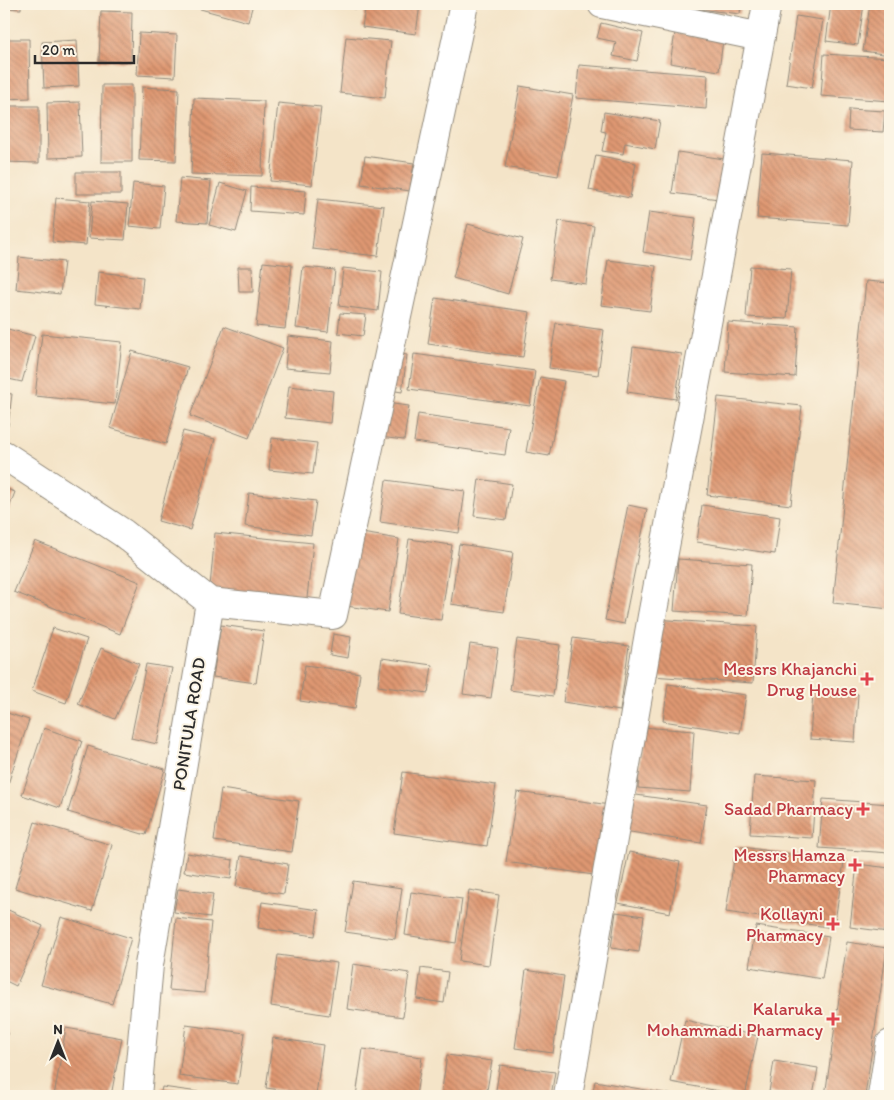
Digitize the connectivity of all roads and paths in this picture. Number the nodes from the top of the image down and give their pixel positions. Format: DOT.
graph roads {
  1 [pos="464,4"];
  2 [pos="602,4"];
  3 [pos="767,4"];
  4 [pos="760,37"];
  5 [pos="4,455"];
  6 [pos="210,602"];
  7 [pos="890,1044"];
  8 [pos="137,1096"];
  9 [pos="568,1096"];
  10 [pos="882,1096"];
  1 -- 6 [label="street"];
  2 -- 4 [label="street"];
  3 -- 4 [label="street"];
  4 -- 9 [label="street"];
  5 -- 6 [label="street"];
  6 -- 8 [label="street, PONITULA ROAD"];
  7 -- 10 [label="street"];
}
